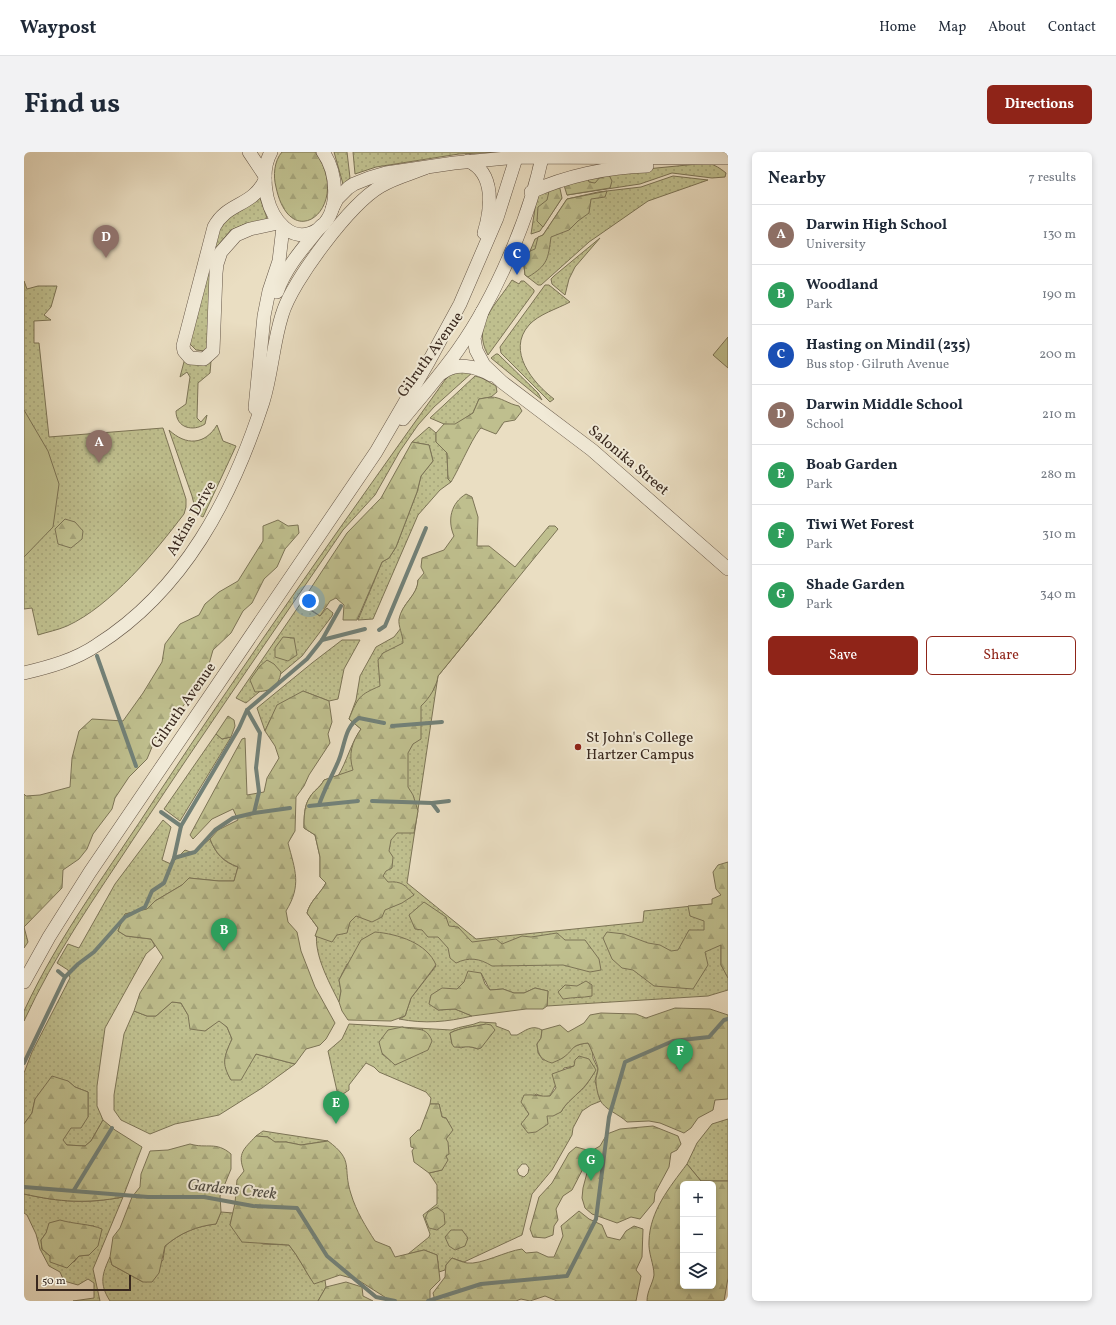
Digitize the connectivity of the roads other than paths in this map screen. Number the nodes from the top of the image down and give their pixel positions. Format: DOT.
graph roads {
  1 [pos="249,152"];
  2 [pos="271,152"];
  3 [pos="323,152"];
  4 [pos="518,155"];
  5 [pos="542,155"];
  6 [pos="706,158"];
  7 [pos="728,158"];
  8 [pos="468,161"];
  9 [pos="425,168"];
  10 [pos="265,178"];
  11 [pos="531,192"];
  12 [pos="332,209"];
  13 [pos="280,225"];
  14 [pos="322,226"];
  15 [pos="470,282"];
  16 [pos="482,312"];
  17 [pos="439,375"];
  18 [pos="502,382"];
  19 [pos="258,417"];
  20 [pos="249,439"];
  21 [pos="376,452"];
  22 [pos="728,569"];
  23 [pos="24,673"];
  24 [pos="24,982"];
  1 -- 10 [label="street"];
  2 -- 10 [label="street"];
  3 -- 12 [label="street"];
  4 -- 5 [label="street"];
  4 -- 8 [label="street"];
  4 -- 15 [label="street, Gilruth Avenue"];
  5 -- 6 [label="street"];
  5 -- 11 [label="street, Gilruth Avenue"];
  6 -- 7 [label="street"];
  6 -- 11 [label="street"];
  8 -- 9 [label="street"];
  8 -- 15 [label="street"];
  9 -- 12 [label="street, Atkins Drive"];
  9 -- 19 [label="street, Atkins Drive"];
  10 -- 13 [label="street"];
  10 -- 13 [label="street"];
  11 -- 16 [label="street, Gilruth Avenue"];
  12 -- 14 [label="street, Atkins Drive"];
  13 -- 14 [label="street"];
  13 -- 20 [label="street, Atkins Drive"];
  14 -- 19 [label="street, Atkins Drive"];
  15 -- 21 [label="street, Gilruth Avenue"];
  16 -- 17 [label="street, Gilruth Avenue"];
  16 -- 18 [label="street, Salonika Street"];
  17 -- 18 [label="street, Salonika Street"];
  17 -- 21 [label="street, Gilruth Avenue"];
  18 -- 22 [label="street, Salonika Street"];
  19 -- 20 [label="street, Atkins Drive"];
  20 -- 23 [label="street, Atkins Drive"];
  21 -- 24 [label="street, Gilruth Avenue"];
}
